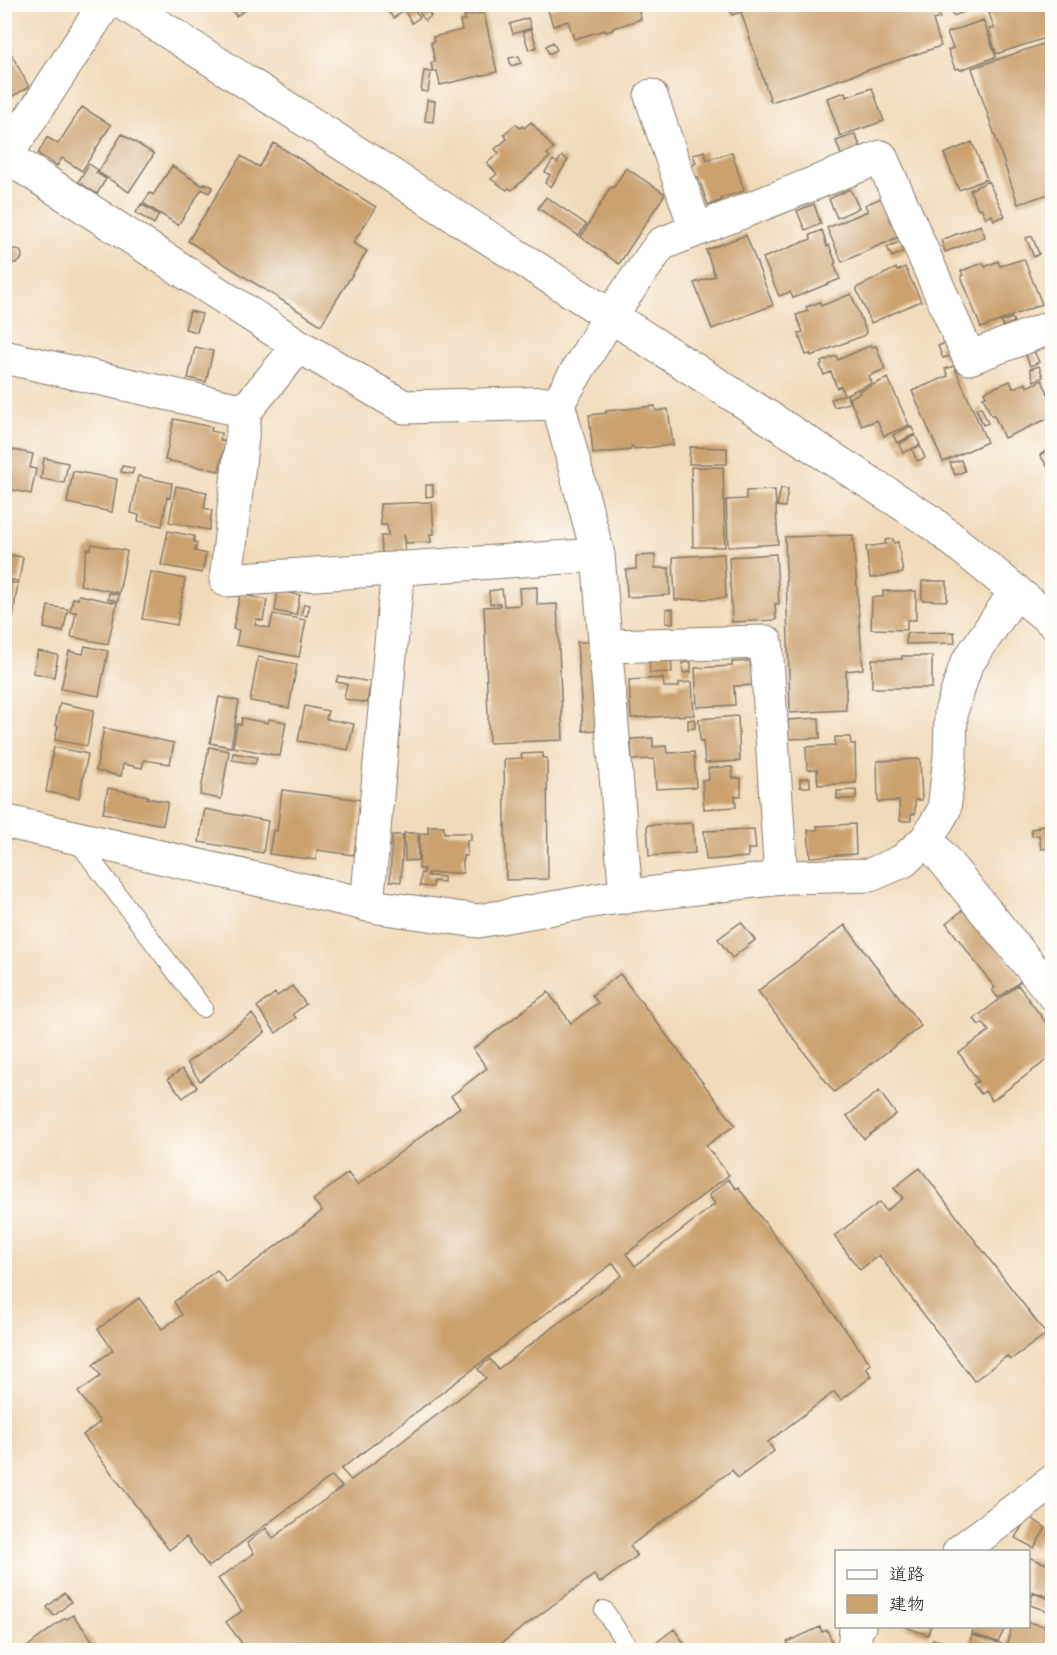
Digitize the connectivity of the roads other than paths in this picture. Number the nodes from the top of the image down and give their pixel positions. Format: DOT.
graph roads {
  1 [pos="105,4"];
  2 [pos="125,4"];
  3 [pos="651,96"];
  4 [pos="5,157"];
  5 [pos="696,230"];
  6 [pos="610,316"];
  7 [pos="1053,327"];
  8 [pos="299,346"];
  9 [pos="4,357"];
  10 [pos="558,403"];
  11 [pos="245,411"];
  12 [pos="598,555"];
  13 [pos="398,568"];
  14 [pos="1016,591"];
  15 [pos="1053,621"];
  16 [pos="605,646"];
  17 [pos="4,821"];
  18 [pos="74,837"];
  19 [pos="927,839"];
  20 [pos="781,878"];
  21 [pos="626,897"];
  22 [pos="367,905"];
  23 [pos="1053,993"];
  24 [pos="203,1008"];
  25 [pos="1053,1482"];
  26 [pos="960,1550"];
  27 [pos="604,1610"];
  28 [pos="856,1628"];
  29 [pos="630,1650"];
  30 [pos="854,1650"];
  1 -- 4 [label="street"];
  2 -- 6 [label="street"];
  3 -- 5 [label="street"];
  4 -- 8 [label="street"];
  5 -- 6 [label="street"];
  5 -- 7 [label="street"];
  6 -- 10 [label="street"];
  6 -- 14 [label="street"];
  8 -- 10 [label="street"];
  8 -- 11 [label="street"];
  9 -- 11 [label="street"];
  10 -- 12 [label="street"];
  11 -- 13 [label="street"];
  12 -- 13 [label="street"];
  12 -- 16 [label="street"];
  13 -- 22 [label="street"];
  14 -- 15 [label="street"];
  14 -- 19 [label="street"];
  16 -- 20 [label="street"];
  16 -- 21 [label="street"];
  17 -- 18 [label="street"];
  18 -- 22 [label="street"];
  18 -- 24 [label="lane"];
  19 -- 20 [label="street"];
  19 -- 23 [label="street"];
  20 -- 21 [label="street"];
  21 -- 22 [label="street"];
  25 -- 26 [label="street"];
  27 -- 29 [label="lane"];
  28 -- 30 [label="street"];
}
